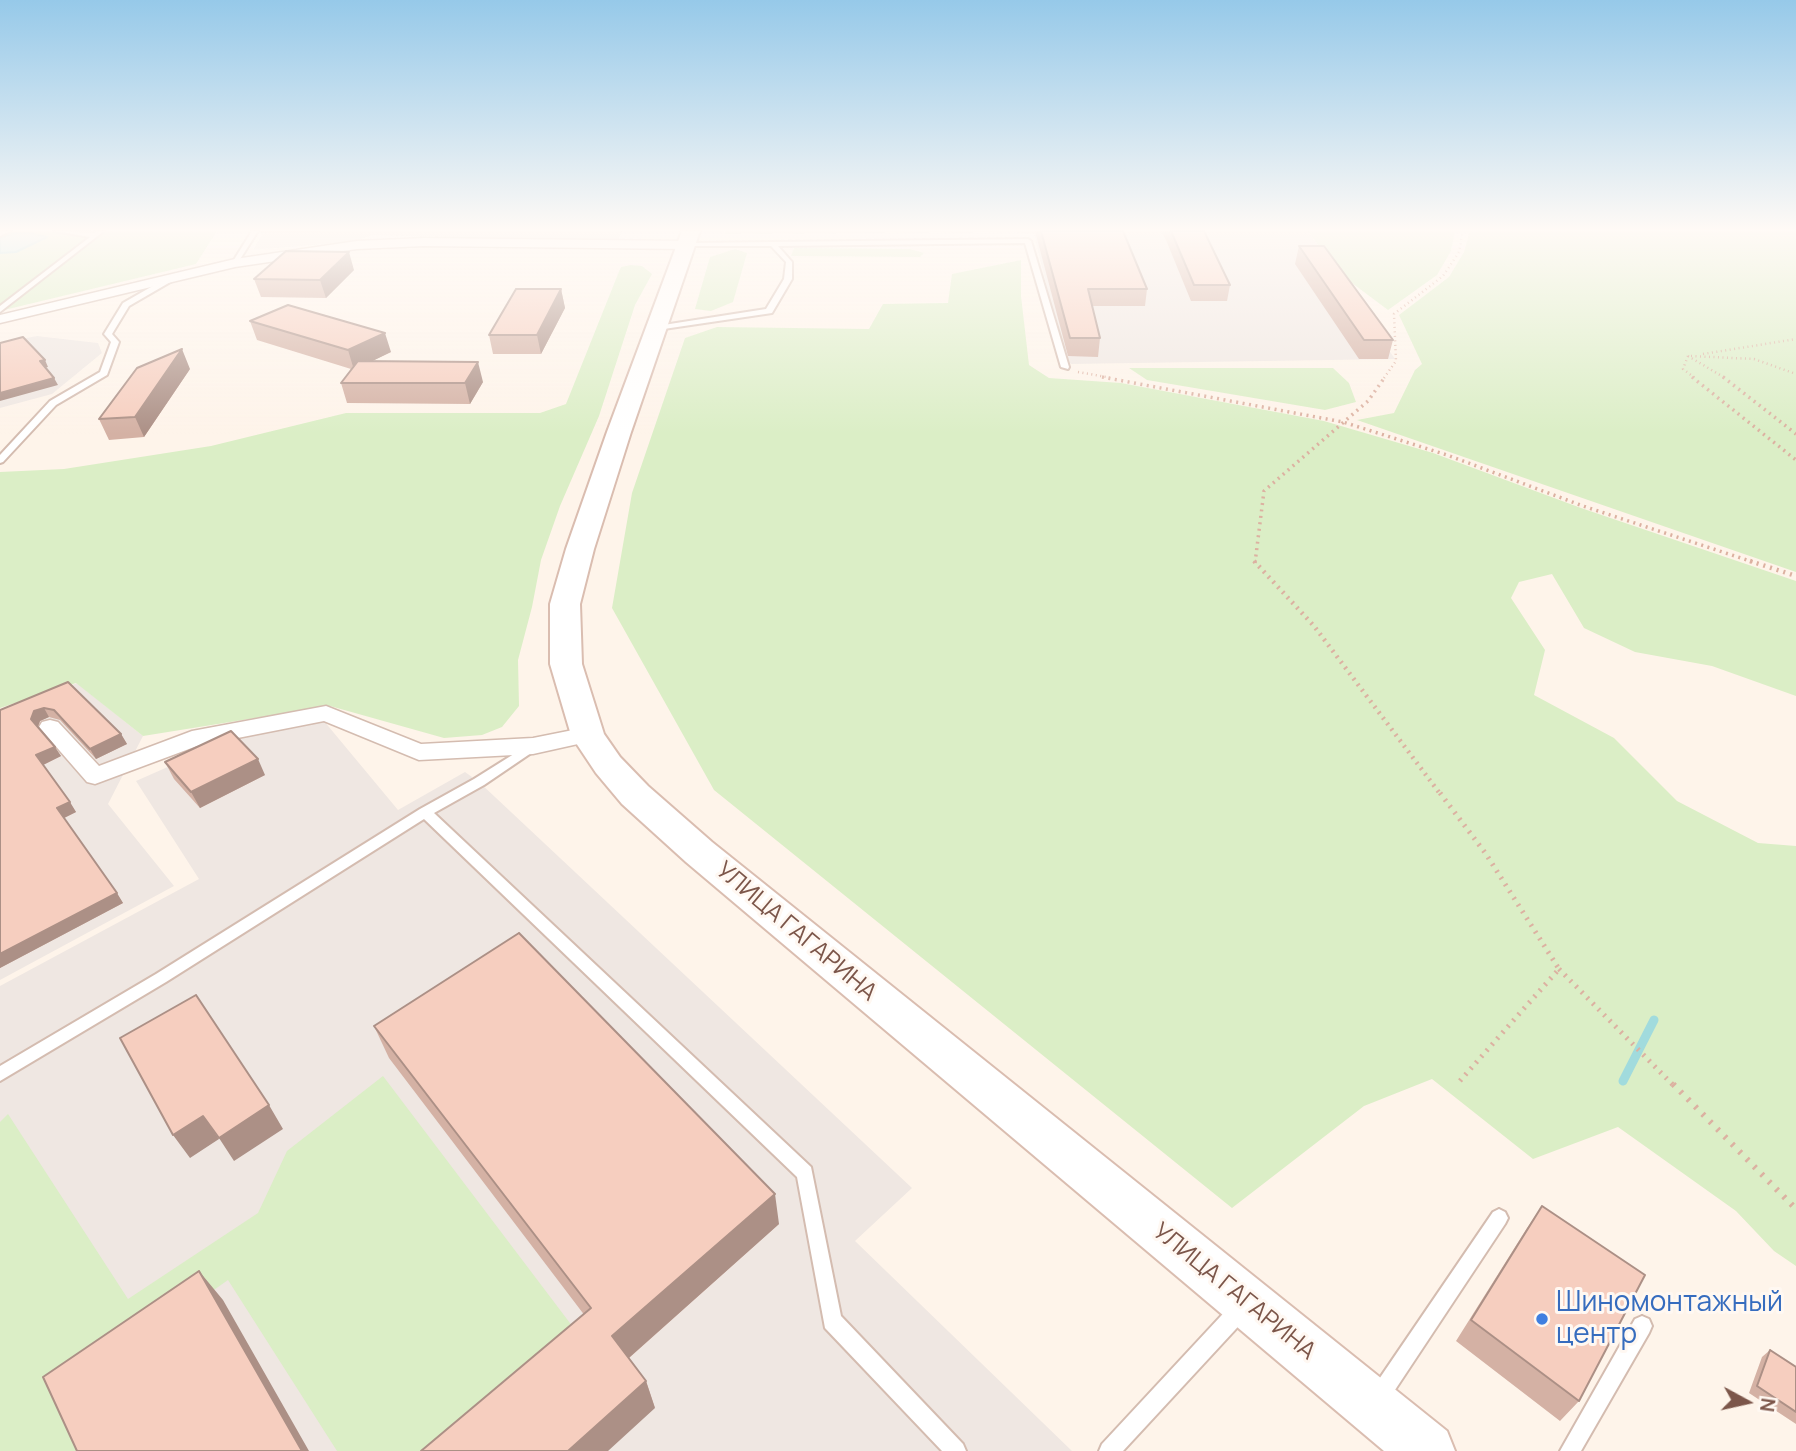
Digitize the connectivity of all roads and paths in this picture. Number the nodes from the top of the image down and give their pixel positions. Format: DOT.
graph roads {
  1 [pos="14,299"];
  2 [pos="85,299"];
  3 [pos="137,299"];
  4 [pos="667,299"];
  5 [pos="776,299"];
  6 [pos="1046,299"];
  7 [pos="1414,299"];
  8 [pos="0,310"];
  9 [pos="0,319"];
  10 [pos="657,328"];
  11 [pos="1796,339"];
  12 [pos="1688,356"];
  13 [pos="1067,369"];
  14 [pos="1796,374"];
  15 [pos="1343,422"];
  16 [pos="1796,433"];
  17 [pos="0,460"];
  18 [pos="1796,460"];
  19 [pos="1796,576"];
  20 [pos="50,727"];
  21 [pos="588,735"];
  22 [pos="533,746"];
  23 [pos="425,811"];
  24 [pos="1559,969"];
  25 [pos="0,1074"];
  26 [pos="1458,1083"];
  27 [pos="1796,1209"];
  28 [pos="1499,1218"];
  29 [pos="1248,1302"];
  30 [pos="1642,1326"];
  31 [pos="1372,1406"];
  32 [pos="956,1451"];
  33 [pos="1109,1451"];
  34 [pos="1427,1451"];
  35 [pos="1570,1451"];
  1 -- 8 [label="lane"];
  2 -- 9 [label="street"];
  3 -- 17 [label="lane"];
  4 -- 10 [label="main road, УЛИЦА ГАГАРИНА"];
  5 -- 10 [label="lane"];
  6 -- 13 [label="lane"];
  7 -- 15 [label="path"];
  10 -- 21 [label="main road, УЛИЦА ГАГАРИНА"];
  11 -- 12 [label="path"];
  12 -- 14 [label="path"];
  12 -- 16 [label="path"];
  12 -- 18 [label="path"];
  13 -- 15 [label="path"];
  15 -- 19 [label="path"];
  15 -- 24 [label="path"];
  20 -- 22 [label="street"];
  21 -- 22 [label="street"];
  21 -- 29 [label="main road, УЛИЦА ГАГАРИНА"];
  22 -- 23 [label="lane"];
  23 -- 25 [label="lane"];
  23 -- 32 [label="lane"];
  24 -- 26 [label="path"];
  24 -- 27 [label="path"];
  28 -- 31 [label="lane"];
  29 -- 31 [label="main road, УЛИЦА ГАГАРИНА"];
  29 -- 33 [label="lane"];
  30 -- 35 [label="lane"];
  31 -- 34 [label="main road, УЛИЦА ГАГАРИНА"];
}
